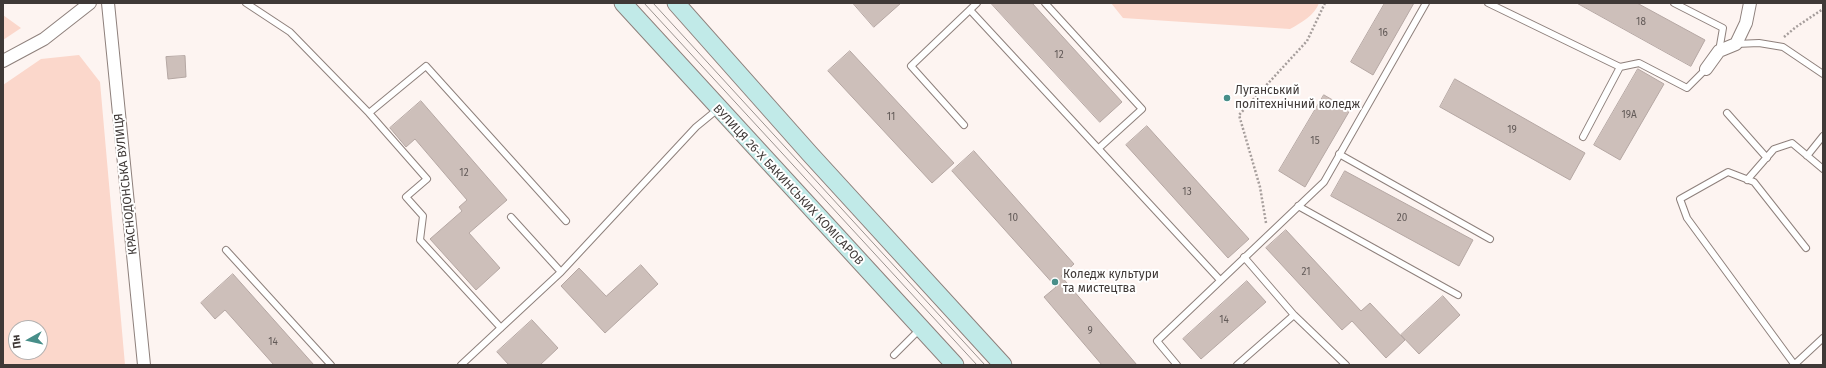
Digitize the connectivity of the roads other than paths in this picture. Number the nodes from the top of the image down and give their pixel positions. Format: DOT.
graph roads {
  1 [pos="90,3"];
  2 [pos="108,3"];
  3 [pos="246,3"];
  4 [pos="623,3"];
  5 [pos="676,3"];
  6 [pos="977,3"];
  7 [pos="1044,3"];
  8 [pos="1426,3"];
  9 [pos="1488,3"];
  10 [pos="1674,3"];
  11 [pos="1750,3"];
  12 [pos="970,10"];
  13 [pos="1736,44"];
  14 [pos="1719,51"];
  15 [pos="3,62"];
  16 [pos="1620,67"];
  17 [pos="1706,69"];
  18 [pos="1823,74"];
  19 [pos="718,109"];
  20 [pos="369,113"];
  21 [pos="1727,113"];
  22 [pos="964,125"];
  23 [pos="1823,136"];
  24 [pos="1583,137"];
  25 [pos="1099,148"];
  26 [pos="1339,154"];
  27 [pos="1807,156"];
  28 [pos="1767,158"];
  29 [pos="1823,169"];
  30 [pos="1747,180"];
  31 [pos="1298,206"];
  32 [pos="510,217"];
  33 [pos="566,221"];
  34 [pos="1490,239"];
  35 [pos="1806,248"];
  36 [pos="226,250"];
  37 [pos="1244,257"];
  38 [pos="561,272"];
  39 [pos="1220,280"];
  40 [pos="1458,295"];
  41 [pos="1294,315"];
  42 [pos="501,328"];
  43 [pos="921,328"];
  44 [pos="1823,338"];
  45 [pos="894,355"];
  46 [pos="144,365"];
  47 [pos="331,365"];
  48 [pos="461,365"];
  49 [pos="955,365"];
  50 [pos="1003,365"];
  51 [pos="1177,365"];
  52 [pos="1237,365"];
  53 [pos="1346,365"];
  54 [pos="1794,365"];
  1 -- 15 [label="street"];
  2 -- 46 [label="street, КРАСНОДОНСЬКА ВУЛИЦЯ"];
  3 -- 20 [label="lane"];
  4 -- 19 [label="street, ВУЛИЦЯ 26-Х БАКИНСЬКИХ КОМІСАРОВ"];
  5 -- 50 [label="street"];
  6 -- 12 [label="lane"];
  7 -- 25 [label="lane"];
  8 -- 26 [label="lane"];
  9 -- 16 [label="lane"];
  10 -- 14 [label="lane"];
  11 -- 13 [label="street"];
  12 -- 22 [label="lane"];
  12 -- 25 [label="lane"];
  13 -- 14 [label="street"];
  13 -- 18 [label="lane"];
  14 -- 17 [label="street"];
  16 -- 17 [label="lane"];
  16 -- 24 [label="lane"];
  19 -- 38 [label="lane"];
  19 -- 43 [label="street, ВУЛИЦЯ 26-Х БАКИНСЬКИХ КОМІСАРОВ"];
  20 -- 33 [label="lane"];
  20 -- 42 [label="lane"];
  21 -- 28 [label="lane"];
  23 -- 27 [label="lane"];
  25 -- 39 [label="lane"];
  26 -- 31 [label="lane"];
  26 -- 34 [label="lane"];
  27 -- 28 [label="lane"];
  27 -- 29 [label="lane"];
  28 -- 30 [label="lane"];
  30 -- 35 [label="lane"];
  30 -- 54 [label="lane"];
  31 -- 37 [label="lane"];
  31 -- 40 [label="lane"];
  32 -- 38 [label="lane"];
  36 -- 47 [label="lane"];
  37 -- 39 [label="lane"];
  37 -- 41 [label="lane"];
  38 -- 42 [label="lane"];
  39 -- 51 [label="lane"];
  41 -- 52 [label="lane"];
  41 -- 53 [label="lane"];
  42 -- 48 [label="lane"];
  43 -- 45 [label="lane"];
  43 -- 49 [label="street, ВУЛИЦЯ 26-Х БАКИНСЬКИХ КОМІСАРОВ"];
  44 -- 54 [label="lane"];
}
